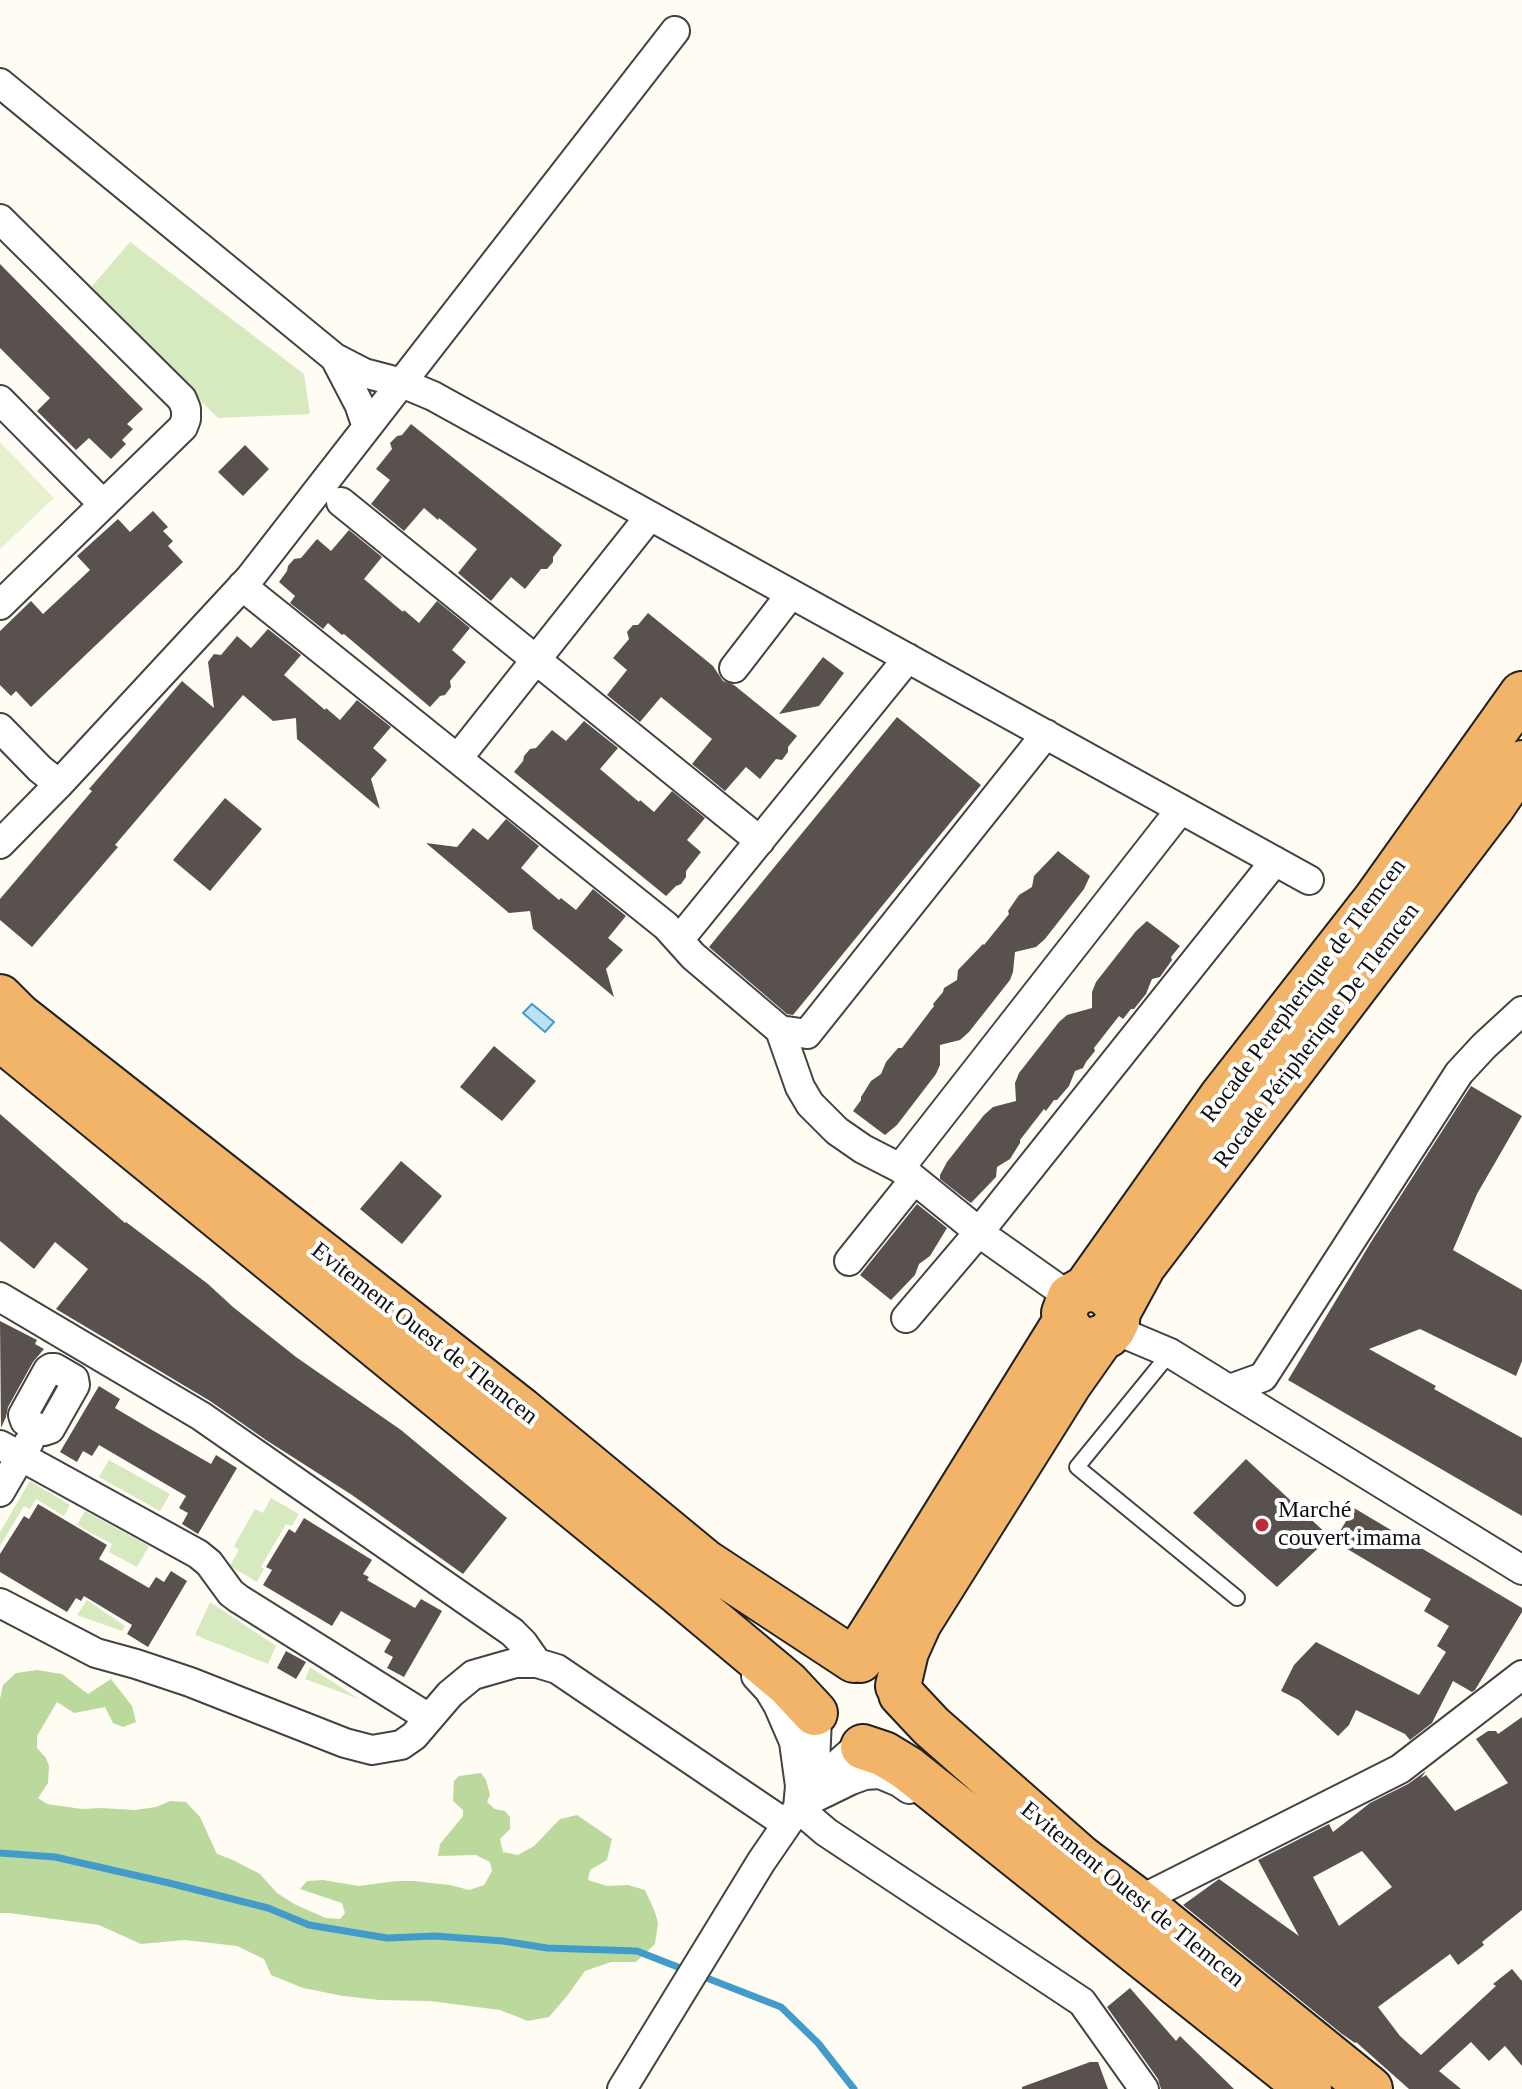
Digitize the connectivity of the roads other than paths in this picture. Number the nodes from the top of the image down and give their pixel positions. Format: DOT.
graph roads {
  1 [pos="675,31"];
  2 [pos="0,83"];
  3 [pos="0,219"];
  4 [pos="335,358"];
  5 [pos="402,383"];
  6 [pos="0,400"];
  7 [pos="367,427"];
  8 [pos="341,502"];
  9 [pos="103,504"];
  10 [pos="650,516"];
  11 [pos="242,586"];
  12 [pos="791,594"];
  13 [pos="0,605"];
  14 [pos="908,658"];
  15 [pos="536,660"];
  16 [pos="734,668"];
  17 [pos="1522,694"];
  18 [pos="0,728"];
  19 [pos="1046,734"];
  20 [pos="458,758"];
  21 [pos="1522,763"];
  22 [pos="59,784"];
  23 [pos="1181,809"];
  24 [pos="760,841"];
  25 [pos="0,844"];
  26 [pos="1275,861"];
  27 [pos="1309,880"];
  28 [pos="679,940"];
  29 [pos="0,997"];
  30 [pos="1522,1011"];
  31 [pos="794,1032"];
  32 [pos="0,1038"];
  33 [pos="907,1174"];
  34 [pos="979,1232"];
  35 [pos="849,1261"];
  36 [pos="0,1297"];
  37 [pos="1092,1315"];
  38 [pos="906,1318"];
  39 [pos="1170,1353"];
  40 [pos="1230,1389"];
  41 [pos="37,1427"];
  42 [pos="10,1451"];
  43 [pos="0,1492"];
  44 [pos="617,1543"];
  45 [pos="1522,1570"];
  46 [pos="1237,1598"];
  47 [pos="0,1603"];
  48 [pos="857,1660"];
  49 [pos="537,1663"];
  50 [pos="1522,1675"];
  51 [pos="899,1690"];
  52 [pos="816,1716"];
  53 [pos="429,1718"];
  54 [pos="860,1747"];
  55 [pos="792,1816"];
  56 [pos="980,1826"];
  57 [pos="1138,1901"];
  58 [pos="622,2089"];
  59 [pos="1144,2089"];
  60 [pos="1309,2089"];
  61 [pos="1370,2089"];
  1 -- 5 [label="street"];
  2 -- 4 [label="street"];
  3 -- 9 [label="street"];
  4 -- 5 [label="street"];
  4 -- 7 [label="street"];
  5 -- 7 [label="street"];
  5 -- 10 [label="street"];
  6 -- 9 [label="street"];
  7 -- 11 [label="street"];
  8 -- 15 [label="street"];
  9 -- 13 [label="street"];
  10 -- 12 [label="street"];
  10 -- 15 [label="street"];
  11 -- 20 [label="street"];
  11 -- 22 [label="street"];
  12 -- 14 [label="street"];
  12 -- 16 [label="street"];
  14 -- 19 [label="street"];
  14 -- 24 [label="street"];
  15 -- 20 [label="street"];
  15 -- 24 [label="street"];
  17 -- 37 [label="highway, Rocade Perepherique de Tlemcen"];
  18 -- 22 [label="street"];
  19 -- 23 [label="street"];
  19 -- 31 [label="street"];
  20 -- 28 [label="street"];
  21 -- 37 [label="highway, Rocade Péripherique De Tlemcen"];
  22 -- 25 [label="street"];
  23 -- 26 [label="street"];
  23 -- 33 [label="street"];
  24 -- 28 [label="street"];
  26 -- 27 [label="street"];
  26 -- 34 [label="street"];
  28 -- 31 [label="street"];
  29 -- 48 [label="highway, Evitement Ouest de Tlemcen"];
  30 -- 40 [label="street"];
  31 -- 33 [label="street"];
  32 -- 44 [label="highway, Evitement Ouest de Tlemcen"];
  33 -- 34 [label="street"];
  33 -- 35 [label="street"];
  34 -- 37 [label="street"];
  34 -- 38 [label="street"];
  36 -- 49 [label="street"];
  37 -- 39 [label="street"];
  37 -- 48 [label="highway"];
  37 -- 51 [label="highway"];
  39 -- 40 [label="street"];
  39 -- 46 [label="lane"];
  40 -- 45 [label="street"];
  41 -- 42 [label="street"];
  42 -- 43 [label="street"];
  42 -- 53 [label="street"];
  44 -- 52 [label="highway, Evitement Ouest de Tlemcen"];
  44 -- 55 [label="street"];
  47 -- 53 [label="street"];
  48 -- 51 [label="highway, Evitement Ouest de Tlemcen"];
  48 -- 52 [label="highway"];
  49 -- 53 [label="street"];
  49 -- 55 [label="street"];
  50 -- 57 [label="street"];
  51 -- 54 [label="highway"];
  51 -- 57 [label="highway, Evitement Ouest de Tlemcen"];
  52 -- 54 [label="highway, Evitement Ouest de Tlemcen"];
  52 -- 55 [label="street"];
  54 -- 55 [label="street"];
  54 -- 56 [label="highway, Evitement Ouest de Tlemcen"];
  55 -- 56 [label="street"];
  55 -- 58 [label="street"];
  55 -- 59 [label="street"];
  56 -- 60 [label="highway, Evitement Ouest de Tlemcen"];
  57 -- 61 [label="highway, Evitement Ouest de Tlemcen"];
}
